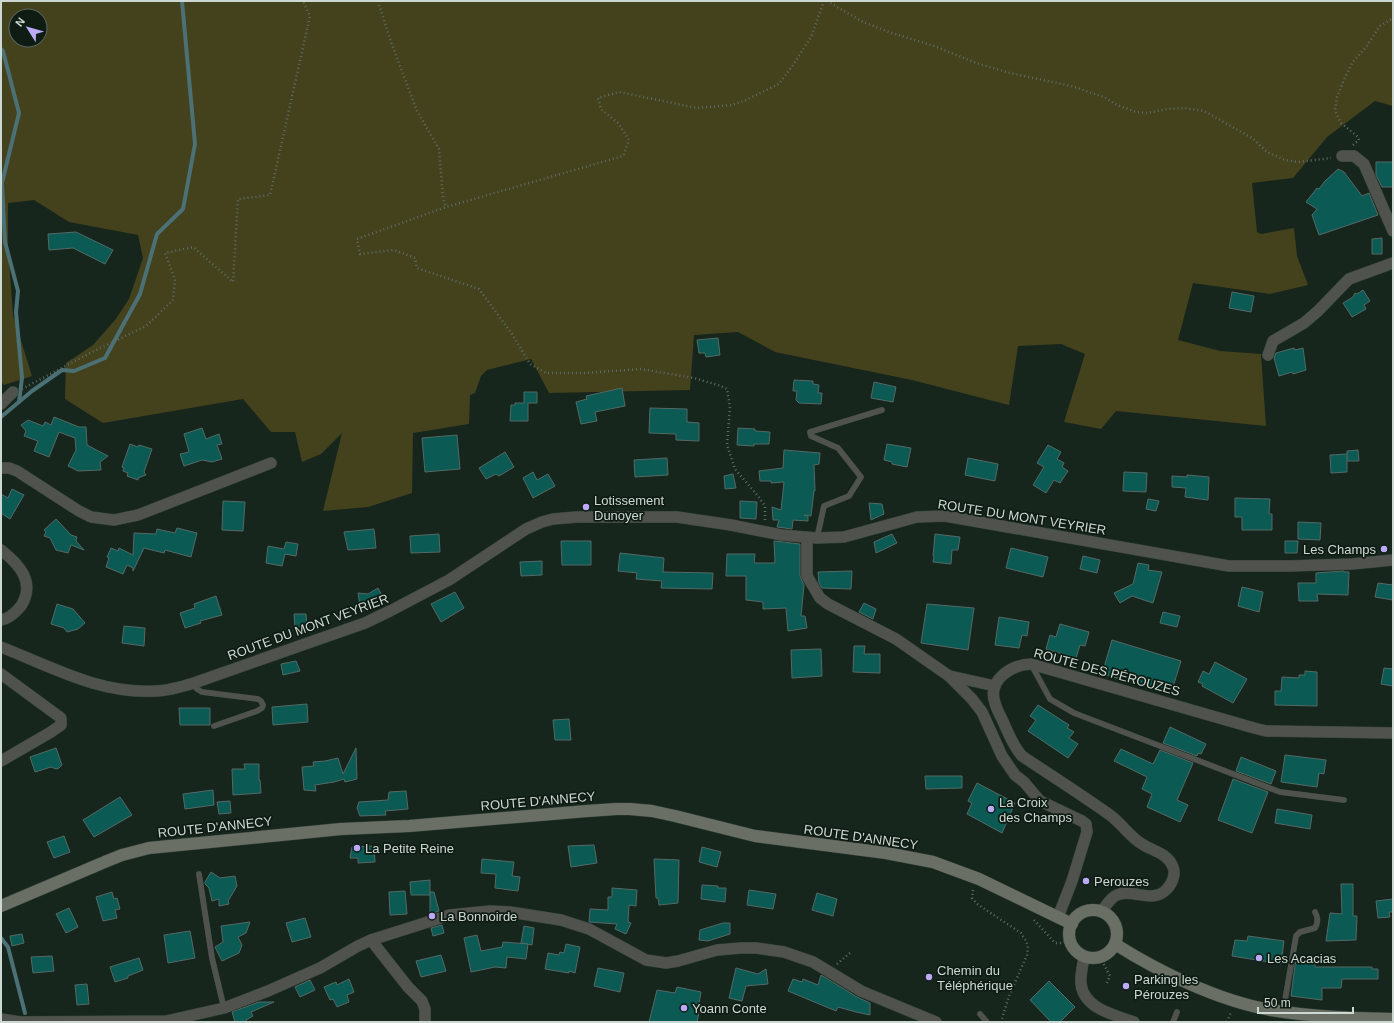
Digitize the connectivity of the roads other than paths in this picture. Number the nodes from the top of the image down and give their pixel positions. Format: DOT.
graph roads {
  1 [pos="1342,156"];
  2 [pos="1393,231"];
  3 [pos="1393,263"];
  4 [pos="1268,355"];
  5 [pos="882,410"];
  6 [pos="271,463"];
  7 [pos="1,468"];
  8 [pos="812,537"];
  9 [pos="1,550"];
  10 [pos="1393,560"];
  11 [pos="1,620"];
  12 [pos="1,647"];
  13 [pos="1031,664"];
  14 [pos="1,674"];
  15 [pos="949,676"];
  16 [pos="194,683"];
  17 [pos="995,686"];
  18 [pos="214,726"];
  19 [pos="1393,734"];
  20 [pos="1,760"];
  21 [pos="1344,800"];
  22 [pos="199,874"];
  23 [pos="1,906"];
  24 [pos="1101,912"];
  25 [pos="1315,912"];
  26 [pos="1058,917"];
  27 [pos="1072,924"];
  28 [pos="371,940"];
  29 [pos="1115,944"];
  30 [pos="1084,956"];
  31 [pos="224,1008"];
  32 [pos="1177,1012"];
  33 [pos="1283,1012"];
  34 [pos="980,1014"];
  35 [pos="1,1019"];
  36 [pos="1393,1019"];
  37 [pos="21,1022"];
  38 [pos="425,1022"];
  39 [pos="936,1022"];
  40 [pos="987,1022"];
  41 [pos="1134,1022"];
  42 [pos="1173,1022"];
  1 -- 2 [label="street"];
  3 -- 4 [label="street"];
  5 -- 8 [label="lane"];
  6 -- 7 [label="street"];
  8 -- 10 [label="street, ROUTE DU MONT VEYRIER"];
  8 -- 15 [label="street"];
  8 -- 16 [label="street, ROUTE DU MONT VEYRIER"];
  9 -- 11 [label="street"];
  12 -- 16 [label="street, ROUTE DU MONT VEYRIER"];
  13 -- 17 [label="street, ROUTE DES PÉROUZES"];
  13 -- 19 [label="street, ROUTE DES PÉROUZES"];
  13 -- 21 [label="lane"];
  14 -- 20 [label="street"];
  15 -- 17 [label="street"];
  15 -- 26 [label="street"];
  16 -- 18 [label="lane"];
  17 -- 24 [label="street"];
  22 -- 31 [label="lane"];
  23 -- 26 [label="main road, ROUTE D'ANNECY"];
  24 -- 27 [label="main road"];
  24 -- 29 [label="main road"];
  25 -- 33 [label="lane"];
  26 -- 27 [label="main road, ROUTE D'ANNECY"];
  27 -- 30 [label="main road"];
  28 -- 31 [label="street"];
  28 -- 38 [label="street"];
  28 -- 39 [label="street"];
  29 -- 30 [label="main road"];
  29 -- 33 [label="main road"];
  30 -- 41 [label="street"];
  31 -- 37 [label="street"];
  32 -- 42 [label="lane"];
  33 -- 36 [label="main road"];
  34 -- 40 [label="lane"];
  35 -- 37 [label="street"];
}
